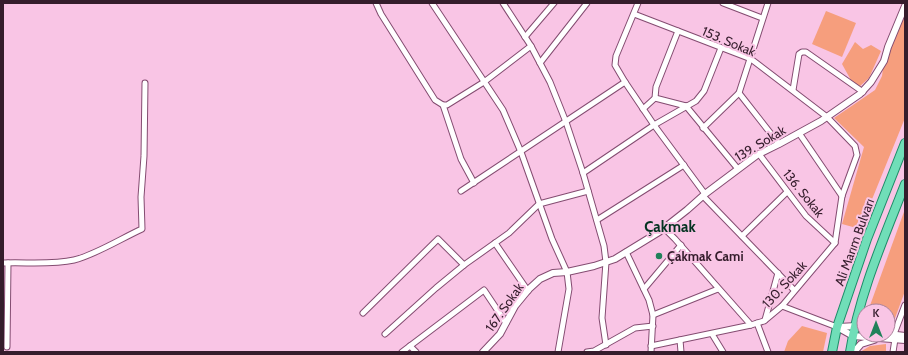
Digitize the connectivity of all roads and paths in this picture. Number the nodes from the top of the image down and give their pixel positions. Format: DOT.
graph roads {
  1 [pos="376,3"];
  2 [pos="432,3"];
  3 [pos="503,3"];
  4 [pos="554,3"];
  5 [pos="587,3"];
  6 [pos="638,3"];
  7 [pos="723,3"];
  8 [pos="768,3"];
  9 [pos="905,6"];
  10 [pos="634,14"];
  11 [pos="762,18"];
  12 [pos="678,31"];
  13 [pos="525,37"];
  14 [pos="531,46"];
  15 [pos="721,48"];
  16 [pos="751,59"];
  17 [pos="540,63"];
  18 [pos="484,82"];
  19 [pos="625,82"];
  20 [pos="145,83"];
  21 [pos="793,90"];
  22 [pos="863,92"];
  23 [pos="739,93"];
  24 [pos="655,98"];
  25 [pos="443,105"];
  26 [pos="686,106"];
  27 [pos="643,109"];
  28 [pos="827,117"];
  29 [pos="566,122"];
  30 [pos="654,125"];
  31 [pos="703,128"];
  32 [pos="799,132"];
  33 [pos="905,142"];
  34 [pos="779,144"];
  35 [pos="521,152"];
  36 [pos="759,154"];
  37 [pos="684,164"];
  38 [pos="738,169"];
  39 [pos="583,173"];
  40 [pos="474,183"];
  41 [pos="905,184"];
  42 [pos="461,191"];
  43 [pos="588,191"];
  44 [pos="787,192"];
  45 [pos="704,195"];
  46 [pos="842,196"];
  47 [pos="539,204"];
  48 [pos="597,220"];
  49 [pos="664,228"];
  50 [pos="742,236"];
  51 [pos="495,243"];
  52 [pos="835,243"];
  53 [pos="681,245"];
  54 [pos="626,252"];
  55 [pos="606,262"];
  56 [pos="6,263"];
  57 [pos="464,265"];
  58 [pos="567,272"];
  59 [pos="778,273"];
  60 [pos="644,289"];
  61 [pos="718,289"];
  62 [pos="794,290"];
  63 [pos="528,291"];
  64 [pos="862,303"];
  65 [pos="905,305"];
  66 [pos="782,306"];
  67 [pos="363,313"];
  68 [pos="653,315"];
  69 [pos="764,321"];
  70 [pos="506,323"];
  71 [pos="754,324"];
  72 [pos="896,324"];
  73 [pos="653,326"];
  74 [pos="856,326"];
  75 [pos="837,327"];
  76 [pos="385,334"];
  77 [pos="712,334"];
  78 [pos="853,336"];
  79 [pos="680,340"];
  80 [pos="865,343"];
  81 [pos="606,345"];
  82 [pos="410,346"];
  83 [pos="651,346"];
  84 [pos="7,347"];
  85 [pos="402,352"];
  86 [pos="416,352"];
  87 [pos="483,352"];
  88 [pos="558,352"];
  89 [pos="587,352"];
  90 [pos="594,352"];
  91 [pos="651,352"];
  92 [pos="681,352"];
  93 [pos="722,352"];
  94 [pos="768,352"];
  95 [pos="832,352"];
  96 [pos="850,352"];
  97 [pos="854,352"];
  1 -- 25 [label="street"];
  2 -- 18 [label="street"];
  3 -- 13 [label="street"];
  4 -- 13 [label="street"];
  5 -- 17 [label="street"];
  6 -- 10 [label="street"];
  7 -- 11 [label="street"];
  8 -- 11 [label="street"];
  9 -- 22 [label="street, 139. Sokak"];
  10 -- 12 [label="street, 153. Sokak"];
  10 -- 19 [label="street"];
  11 -- 16 [label="street"];
  12 -- 15 [label="street, 153. Sokak"];
  12 -- 24 [label="street"];
  13 -- 14 [label="street"];
  14 -- 17 [label="street"];
  14 -- 18 [label="street"];
  15 -- 16 [label="street, 153. Sokak"];
  15 -- 26 [label="street"];
  16 -- 21 [label="street, 153. Sokak"];
  16 -- 23 [label="street"];
  17 -- 29 [label="street"];
  18 -- 25 [label="street"];
  18 -- 35 [label="street"];
  19 -- 27 [label="street"];
  19 -- 29 [label="street"];
  20 -- 56 [label="street"];
  21 -- 22 [label="street"];
  21 -- 28 [label="street, 153. Sokak"];
  22 -- 28 [label="street, 139. Sokak"];
  23 -- 31 [label="street"];
  23 -- 34 [label="street"];
  24 -- 26 [label="street"];
  24 -- 27 [label="street"];
  25 -- 40 [label="street"];
  26 -- 30 [label="street"];
  26 -- 31 [label="street"];
  27 -- 30 [label="street"];
  28 -- 32 [label="street, 139. Sokak"];
  28 -- 46 [label="street, 153. Sokak"];
  29 -- 35 [label="street"];
  29 -- 39 [label="street"];
  30 -- 37 [label="street"];
  30 -- 39 [label="street"];
  31 -- 38 [label="street"];
  32 -- 34 [label="street, 139. Sokak"];
  32 -- 46 [label="street"];
  33 -- 75 [label="main road, Ali Marım Bulvarı"];
  34 -- 36 [label="street, 139. Sokak"];
  35 -- 40 [label="street"];
  35 -- 47 [label="street"];
  36 -- 38 [label="street, 139. Sokak"];
  36 -- 44 [label="street, 136. Sokak"];
  37 -- 45 [label="street"];
  37 -- 48 [label="street"];
  38 -- 45 [label="street, 139. Sokak"];
  39 -- 43 [label="street"];
  40 -- 42 [label="street"];
  41 -- 64 [label="main road, Ali Marım Bulvarı"];
  43 -- 47 [label="street"];
  43 -- 48 [label="street"];
  44 -- 50 [label="street"];
  44 -- 52 [label="street, 136. Sokak"];
  45 -- 49 [label="street, 139. Sokak"];
  45 -- 50 [label="street"];
  46 -- 52 [label="street"];
  47 -- 51 [label="street"];
  47 -- 58 [label="street"];
  48 -- 55 [label="street"];
  49 -- 53 [label="street"];
  49 -- 54 [label="street, 139. Sokak"];
  50 -- 59 [label="street"];
  51 -- 57 [label="street"];
  51 -- 63 [label="street"];
  52 -- 62 [label="street, 130. Sokak"];
  53 -- 60 [label="street"];
  53 -- 61 [label="street"];
  54 -- 55 [label="street, 139. Sokak"];
  54 -- 60 [label="street"];
  55 -- 58 [label="street, 139. Sokak"];
  55 -- 81 [label="street"];
  56 -- 84 [label="street"];
  57 -- 67 [label="street"];
  57 -- 76 [label="street"];
  58 -- 63 [label="street, 167. Sokak"];
  58 -- 88 [label="street"];
  59 -- 62 [label="street"];
  59 -- 69 [label="street"];
  60 -- 68 [label="street"];
  61 -- 68 [label="street"];
  61 -- 71 [label="street"];
  62 -- 66 [label="street, 130. Sokak"];
  63 -- 70 [label="street, 167. Sokak"];
  65 -- 72 [label="street"];
  66 -- 69 [label="street, 130. Sokak"];
  66 -- 75 [label="street"];
  68 -- 73 [label="street"];
  69 -- 71 [label="street, 130. Sokak"];
  70 -- 82 [label="street"];
  70 -- 87 [label="street, 167. Sokak"];
  71 -- 77 [label="street, 130. Sokak"];
  71 -- 94 [label="street"];
  73 -- 81 [label="street"];
  73 -- 83 [label="street"];
  74 -- 75 [label="street"];
  74 -- 78 [label="main road, Ali Marım Bulvarı"];
  75 -- 78 [label="street"];
  75 -- 95 [label="main road, Ali Marım Bulvarı"];
  77 -- 79 [label="street, 130. Sokak"];
  77 -- 93 [label="street"];
  78 -- 96 [label="main road, Ali Marım Bulvarı"];
  79 -- 83 [label="street, 130. Sokak"];
  79 -- 92 [label="street"];
  80 -- 97 [label="street"];
  81 -- 90 [label="street"];
  82 -- 85 [label="street"];
  82 -- 86 [label="street"];
  83 -- 91 [label="street"];
  89 -- 90 [label="street"];
}
